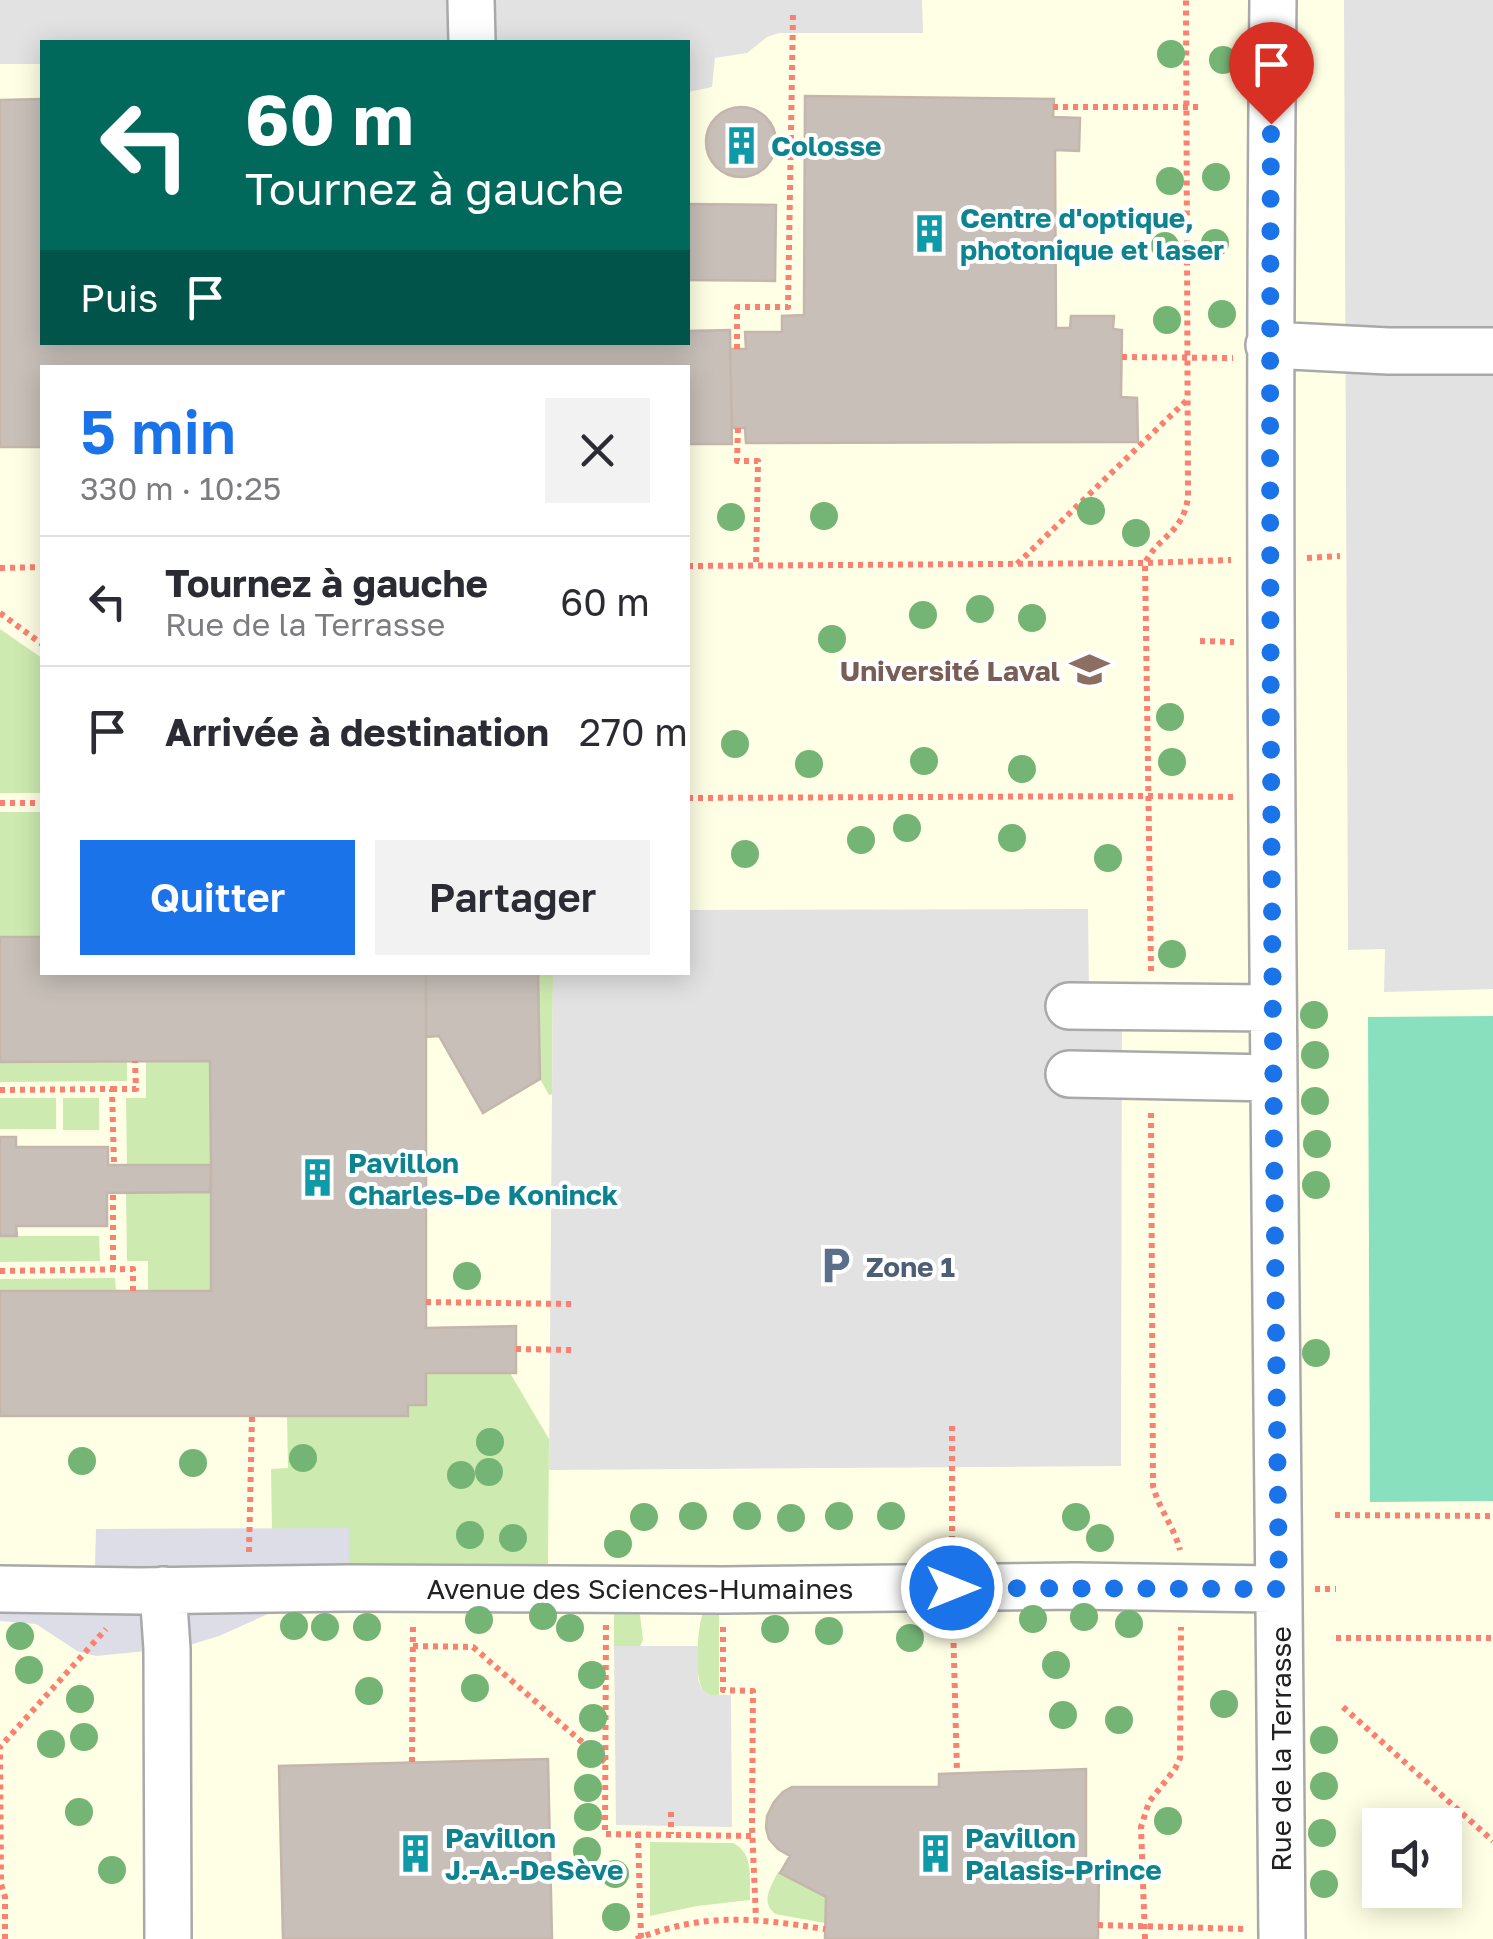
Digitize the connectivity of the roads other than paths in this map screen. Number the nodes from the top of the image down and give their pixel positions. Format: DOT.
graph roads {
  1 [pos="472,0"];
  2 [pos="1272,0"];
  3 [pos="472,40"];
  4 [pos="1269,352"];
  5 [pos="1493,352"];
  6 [pos="1069,1006"];
  7 [pos="1273,1008"];
  8 [pos="1069,1074"];
  9 [pos="1273,1078"];
  10 [pos="0,1589"];
  11 [pos="1279,1589"];
  12 [pos="152,1590"];
  13 [pos="1282,1934"];
  14 [pos="168,1939"];
  1 -- 3 [label="street"];
  2 -- 4 [label="street, Rue de la Terrasse"];
  4 -- 5 [label="street"];
  4 -- 7 [label="street, Rue de la Terrasse"];
  6 -- 7 [label="street"];
  7 -- 9 [label="street, Rue de la Terrasse"];
  8 -- 9 [label="street"];
  9 -- 11 [label="street, Rue de la Terrasse"];
  10 -- 12 [label="street, Avenue des Sciences-Humaines"];
  11 -- 12 [label="street, Avenue des Sciences-Humaines"];
  11 -- 13 [label="street, Rue de la Terrasse"];
  12 -- 14 [label="street"];
}
